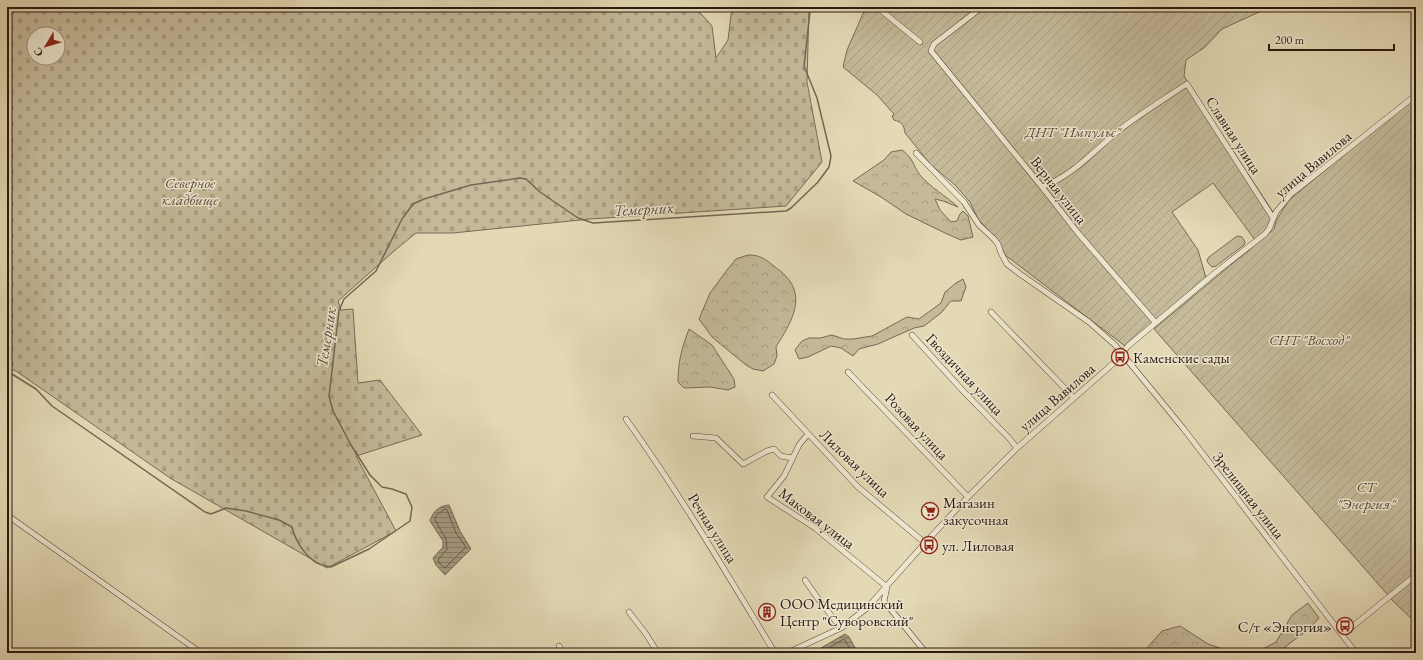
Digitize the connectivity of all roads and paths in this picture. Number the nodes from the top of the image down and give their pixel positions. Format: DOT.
graph roads {
  1 [pos="877,7"];
  2 [pos="982,7"];
  3 [pos="920,42"];
  4 [pos="1416,95"];
  5 [pos="916,153"];
  6 [pos="1042,187"];
  7 [pos="1273,218"];
  8 [pos="991,312"];
  9 [pos="1155,322"];
  10 [pos="912,334"];
  11 [pos="1122,353"];
  12 [pos="848,372"];
  13 [pos="772,395"];
  14 [pos="1074,398"];
  15 [pos="626,419"];
  16 [pos="808,434"];
  17 [pos="692,436"];
  18 [pos="1018,448"];
  19 [pos="792,458"];
  20 [pos="968,497"];
  21 [pos="7,515"];
  22 [pos="925,543"];
  23 [pos="1416,575"];
  24 [pos="805,580"];
  25 [pos="887,587"];
  26 [pos="629,612"];
  27 [pos="841,628"];
  28 [pos="1342,635"];
  29 [pos="559,646"];
  30 [pos="201,653"];
  31 [pos="563,653"];
  32 [pos="658,653"];
  33 [pos="775,653"];
  34 [pos="787,653"];
  35 [pos="926,653"];
  36 [pos="1356,653"];
  1 -- 3 [label="street"];
  2 -- 6 [label="street, Верная улица"];
  4 -- 7 [label="street, улица Вавилова"];
  5 -- 11 [label="street, Зрелищная улица"];
  6 -- 7 [label="street, Славная улица"];
  6 -- 9 [label="street, Верная улица"];
  7 -- 9 [label="street, улица Вавилова"];
  8 -- 14 [label="street"];
  9 -- 11 [label="street, улица Вавилова"];
  10 -- 18 [label="street, Гвоздичная улица"];
  11 -- 14 [label="street, улица Вавилова"];
  11 -- 28 [label="street, Зрелищная улица"];
  12 -- 20 [label="street, Розовая улица"];
  13 -- 16 [label="street, Лиловая улица"];
  14 -- 18 [label="street, улица Вавилова"];
  15 -- 33 [label="street, Речная улица"];
  16 -- 19 [label="street, Маковая улица"];
  16 -- 22 [label="street, Лиловая улица"];
  17 -- 19 [label="street"];
  18 -- 20 [label="street, улица Вавилова"];
  19 -- 25 [label="street, Маковая улица"];
  20 -- 22 [label="street, улица Вавилова"];
  21 -- 30 [label="street"];
  22 -- 25 [label="street, улица Вавилова"];
  23 -- 28 [label="street"];
  24 -- 27 [label="street"];
  25 -- 27 [label="street, улица Вавилова"];
  25 -- 35 [label="street"];
  26 -- 32 [label="street"];
  27 -- 34 [label="street, улица Вавилова"];
  28 -- 36 [label="street, Зрелищная улица"];
  29 -- 31 [label="street"];
}
